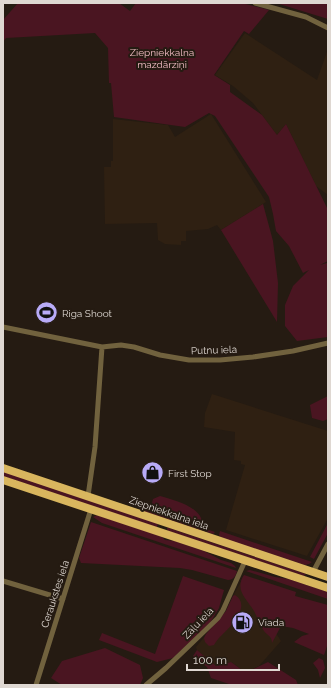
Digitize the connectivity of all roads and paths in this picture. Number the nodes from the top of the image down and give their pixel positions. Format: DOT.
graph roads {
  1 [pos="255,3"];
  2 [pos="328,28"];
  3 [pos="3,327"];
  4 [pos="328,343"];
  5 [pos="102,347"];
  6 [pos="3,468"];
  7 [pos="3,480"];
  8 [pos="88,496"];
  9 [pos="91,509"];
  10 [pos="168,523"];
  11 [pos="162,533"];
  12 [pos="328,544"];
  13 [pos="245,561"];
  14 [pos="313,572"];
  15 [pos="328,577"];
  16 [pos="3,580"];
  17 [pos="304,580"];
  18 [pos="328,588"];
  19 [pos="63,599"];
  20 [pos="36,685"];
  21 [pos="146,685"];
  1 -- 2 [label="street"];
  3 -- 5 [label="street, Putnu iela"];
  4 -- 5 [label="street, Putnu iela"];
  5 -- 8 [label="street"];
  6 -- 8 [label="highway, Ziepniekkalna iela"];
  7 -- 9 [label="highway, Ziepniekkalna iela"];
  8 -- 10 [label="highway, Ziepniekkalna iela"];
  9 -- 11 [label="highway, Ziepniekkalna iela"];
  9 -- 19 [label="street, Ceraukstes iela"];
  10 -- 11 [label="highway"];
  10 -- 14 [label="highway, Ziepniekkalna iela"];
  11 -- 13 [label="highway, Ziepniekkalna iela"];
  12 -- 14 [label="street"];
  13 -- 17 [label="highway, Ziepniekkalna iela"];
  13 -- 21 [label="street, Zāļu iela"];
  14 -- 15 [label="highway, Ziepniekkalna iela"];
  14 -- 17 [label="highway"];
  16 -- 19 [label="street"];
  17 -- 18 [label="highway, Ziepniekkalna iela"];
  19 -- 20 [label="street, Ceraukstes iela"];
}
